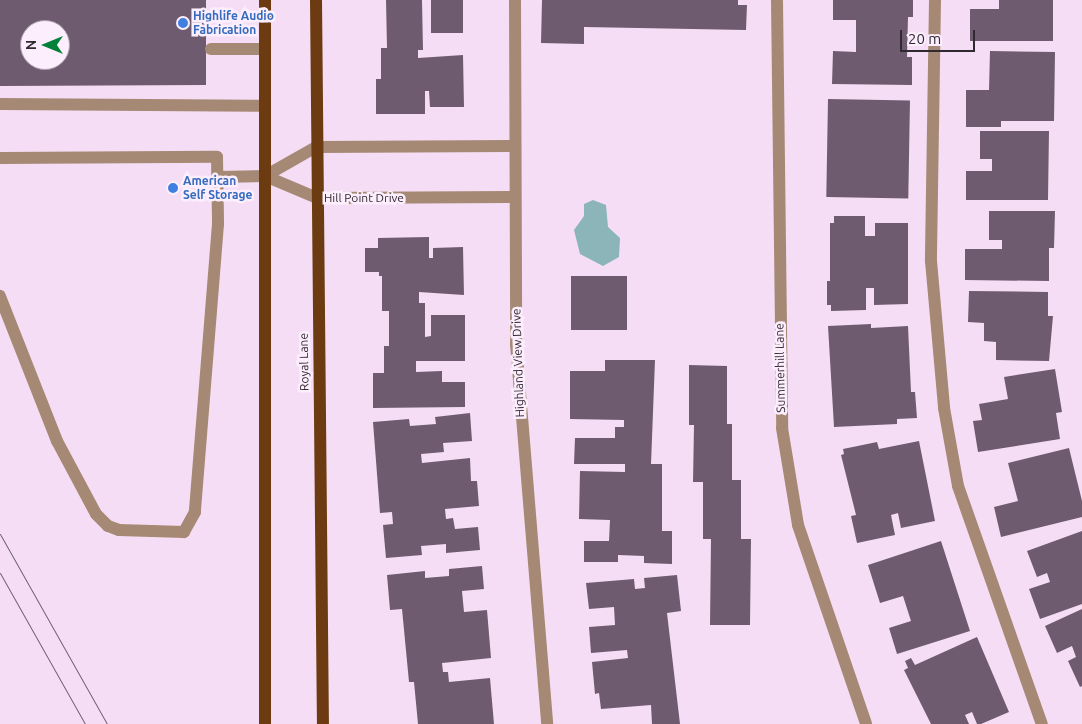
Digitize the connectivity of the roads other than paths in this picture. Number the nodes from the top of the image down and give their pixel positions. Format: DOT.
graph roads {
  1 [pos="265,0"];
  2 [pos="316,0"];
  3 [pos="515,0"];
  4 [pos="777,0"];
  5 [pos="935,0"];
  6 [pos="211,49"];
  7 [pos="265,49"];
  8 [pos="0,104"];
  9 [pos="265,106"];
  10 [pos="516,146"];
  11 [pos="316,148"];
  12 [pos="0,158"];
  13 [pos="265,176"];
  14 [pos="218,177"];
  15 [pos="516,197"];
  16 [pos="317,198"];
  17 [pos="0,296"];
  18 [pos="265,724"];
  19 [pos="323,724"];
  20 [pos="547,724"];
  21 [pos="866,724"];
  22 [pos="1042,724"];
  1 -- 7 [label="main road"];
  2 -- 11 [label="main road, Royal Lane"];
  3 -- 10 [label="street, Highland View Drive"];
  4 -- 21 [label="street, Summerhill Lane"];
  5 -- 22 [label="street"];
  6 -- 7 [label="street"];
  7 -- 9 [label="main road"];
  8 -- 9 [label="street"];
  9 -- 13 [label="main road"];
  10 -- 11 [label="street"];
  10 -- 15 [label="street, Highland View Drive"];
  11 -- 13 [label="street"];
  11 -- 16 [label="main road, Royal Lane"];
  12 -- 14 [label="street"];
  13 -- 14 [label="street"];
  13 -- 16 [label="street, Hill Point Drive"];
  13 -- 18 [label="main road"];
  14 -- 17 [label="street"];
  15 -- 16 [label="street, Hill Point Drive"];
  15 -- 20 [label="street, Highland View Drive"];
  16 -- 19 [label="main road, Royal Lane"];
}
